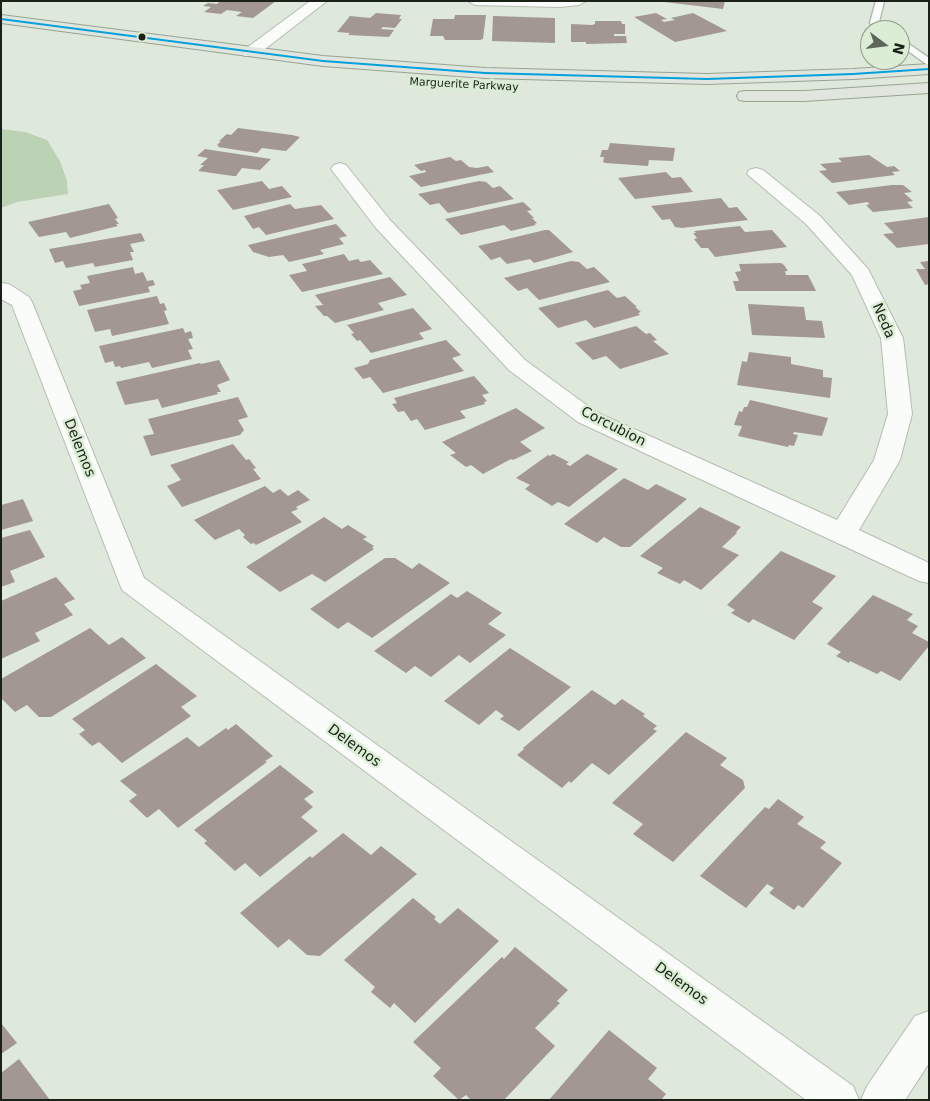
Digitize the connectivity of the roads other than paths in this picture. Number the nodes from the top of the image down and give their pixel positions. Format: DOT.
graph roads {
  1 [pos="320,1"];
  2 [pos="475,1"];
  3 [pos="579,1"];
  4 [pos="880,1"];
  5 [pos="1,20"];
  6 [pos="874,20"];
  7 [pos="910,49"];
  8 [pos="250,53"];
  9 [pos="929,63"];
  10 [pos="929,69"];
  11 [pos="304,74"];
  12 [pos="929,88"];
  13 [pos="626,92"];
  14 [pos="733,96"];
  15 [pos="340,169"];
  16 [pos="756,174"];
  17 [pos="1,289"];
  18 [pos="843,533"];
  19 [pos="929,574"];
  20 [pos="929,1029"];
  21 [pos="839,1100"];
  22 [pos="881,1100"];
  1 -- 8 [label="street"];
  2 -- 3 [label="street"];
  4 -- 6 [label="lane"];
  5 -- 8 [label="main road, Marguerite Parkway"];
  7 -- 9 [label="lane"];
  8 -- 10 [label="main road, Marguerite Parkway"];
  11 -- 13 [label="main road, Marguerite Parkway"];
  12 -- 14 [label="main road"];
  15 -- 18 [label="street, Corcubion"];
  16 -- 18 [label="street, Neda"];
  17 -- 21 [label="street, Delemos"];
  18 -- 19 [label="street, Corcubion"];
  20 -- 22 [label="street"];
}
